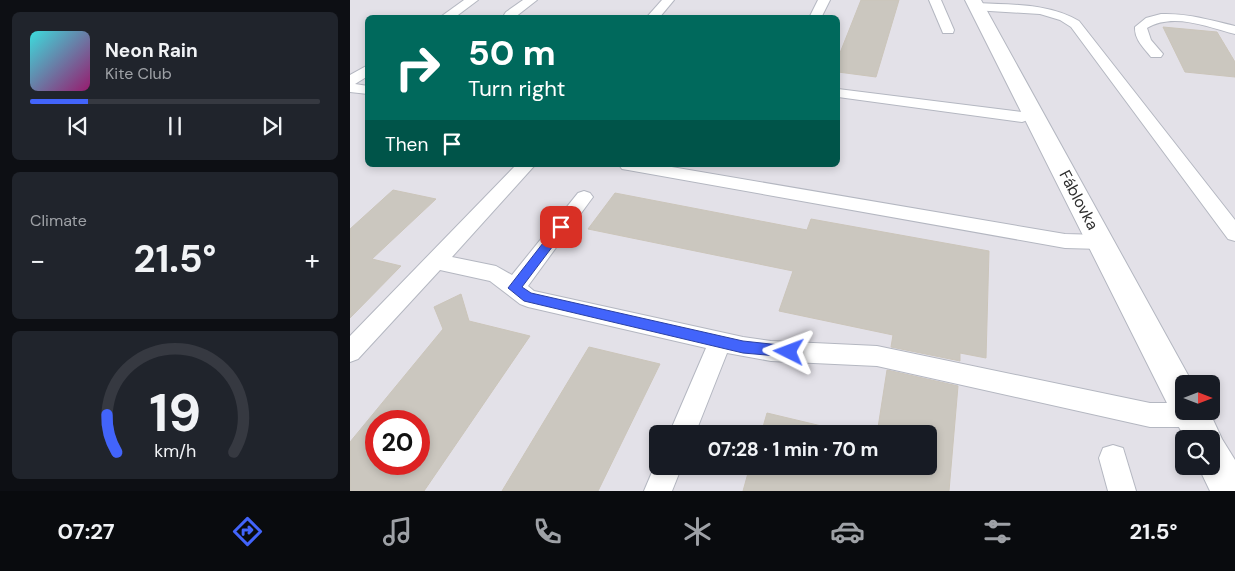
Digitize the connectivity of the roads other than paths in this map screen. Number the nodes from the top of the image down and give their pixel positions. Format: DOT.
graph roads {
  1 [pos="472,0"];
  2 [pos="530,0"];
  3 [pos="668,0"];
  4 [pos="824,0"];
  5 [pos="935,0"];
  6 [pos="975,4"];
  7 [pos="450,15"];
  8 [pos="510,15"];
  9 [pos="655,15"];
  10 [pos="816,15"];
  11 [pos="948,30"];
  12 [pos="1235,30"];
  13 [pos="1156,54"];
  14 [pos="365,71"];
  15 [pos="350,81"];
  16 [pos="350,88"];
  17 [pos="365,90"];
  18 [pos="840,93"];
  19 [pos="1022,117"];
  20 [pos="524,167"];
  21 [pos="640,167"];
  22 [pos="584,197"];
  23 [pos="1235,234"];
  24 [pos="1101,242"];
  25 [pos="436,261"];
  26 [pos="514,288"];
  27 [pos="720,342"];
  28 [pos="350,352"];
  29 [pos="686,425"];
  30 [pos="1181,430"];
  31 [pos="1201,430"];
  32 [pos="1113,458"];
  33 [pos="664,475"];
  34 [pos="658,491"];
  35 [pos="1122,491"];
  1 -- 7 [label="lane"];
  2 -- 8 [label="lane"];
  3 -- 9 [label="lane"];
  4 -- 10 [label="lane"];
  5 -- 11 [label="lane"];
  6 -- 23 [label="lane"];
  6 -- 24 [label="street, Fáblovka"];
  12 -- 13 [label="lane"];
  14 -- 15 [label="lane"];
  16 -- 17 [label="lane"];
  18 -- 19 [label="lane"];
  20 -- 25 [label="lane"];
  21 -- 24 [label="lane"];
  22 -- 26 [label="lane"];
  24 -- 31 [label="street, Fáblovka"];
  25 -- 26 [label="lane"];
  25 -- 28 [label="lane"];
  26 -- 27 [label="lane"];
  27 -- 29 [label="lane"];
  27 -- 30 [label="lane"];
  32 -- 35 [label="lane"];
  33 -- 34 [label="lane"];
}
